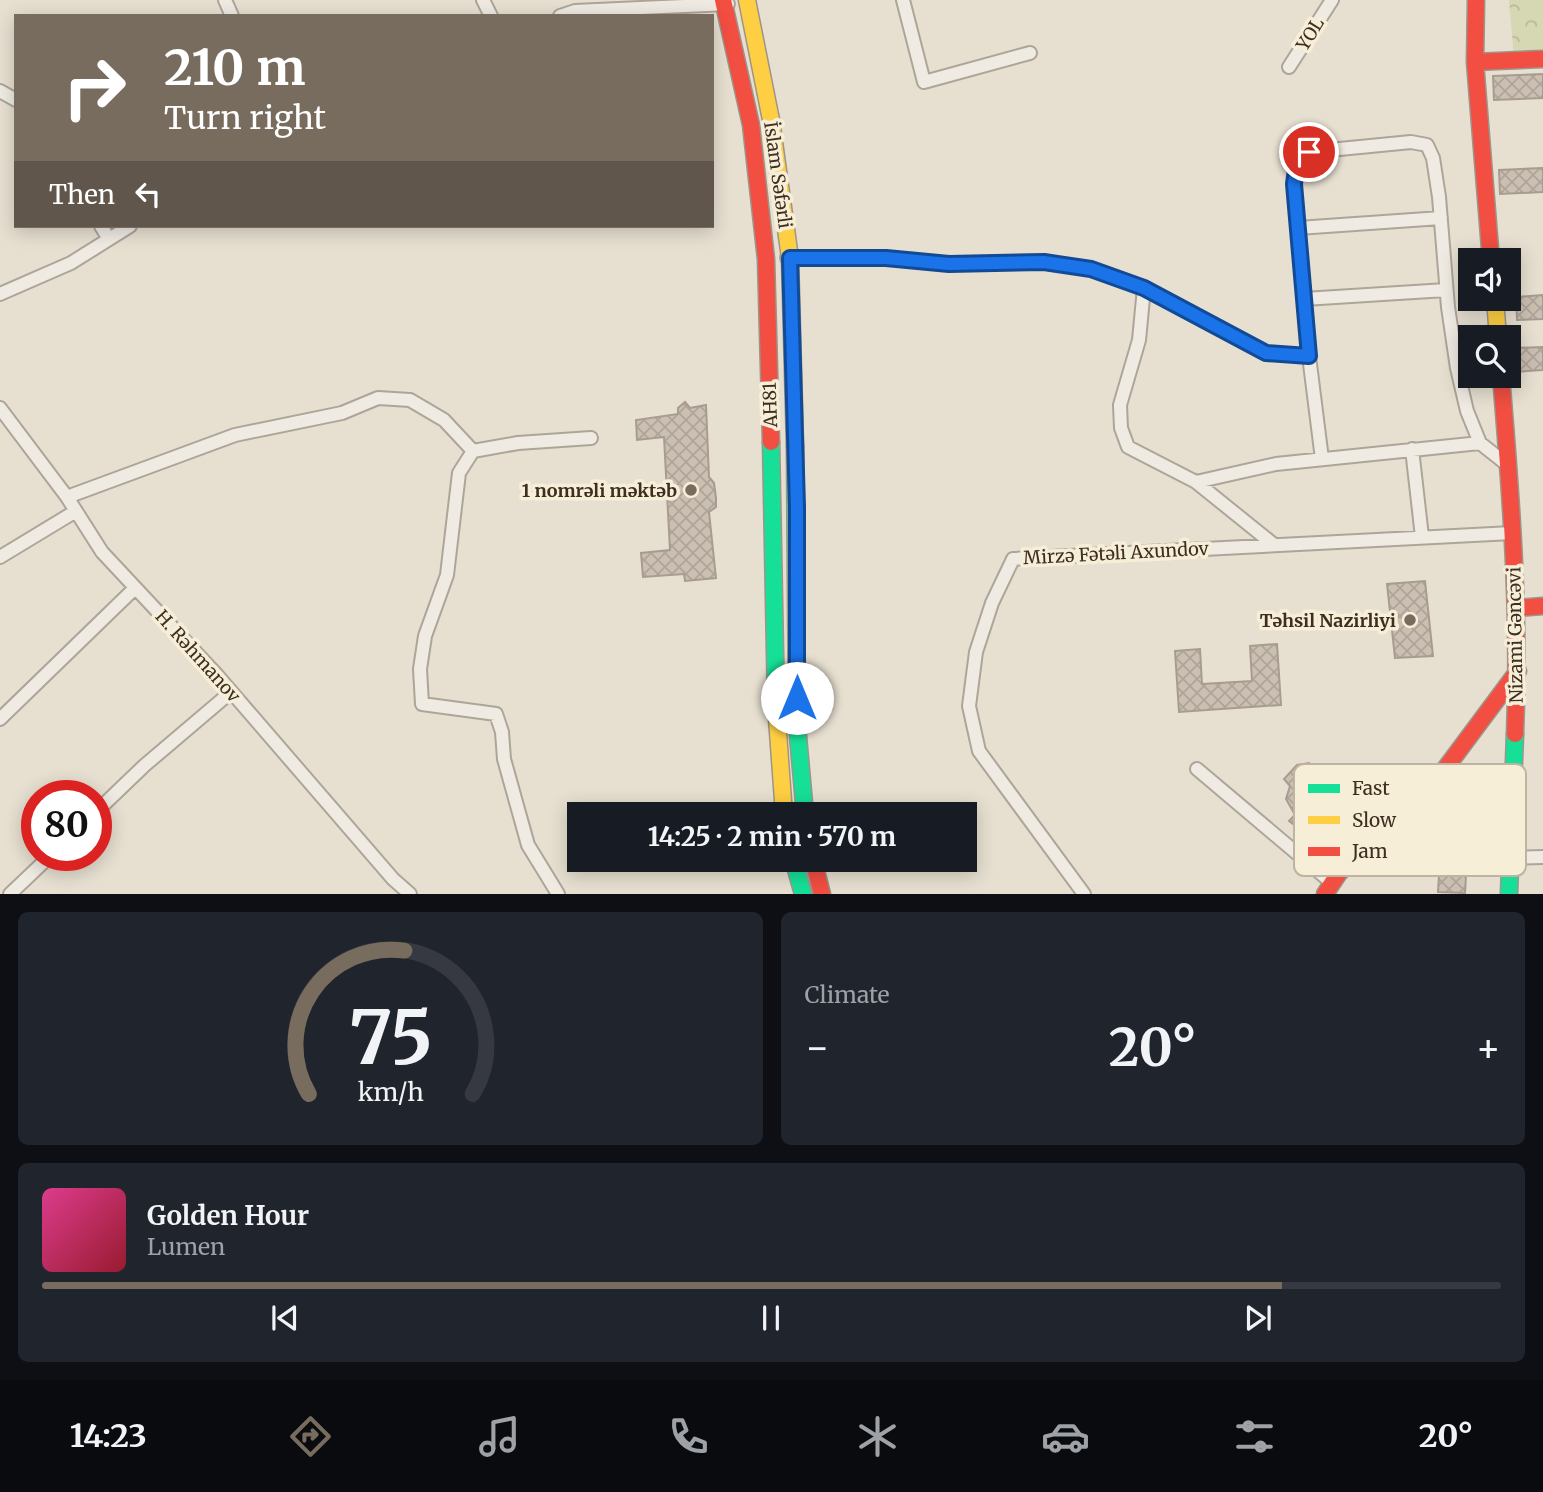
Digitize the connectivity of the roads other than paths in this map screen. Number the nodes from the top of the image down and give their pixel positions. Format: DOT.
graph roads {
  1 [pos="902,0"];
  2 [pos="1332,0"];
  3 [pos="1476,0"];
  4 [pos="750,1"];
  5 [pos="723,2"];
  6 [pos="566,14"];
  7 [pos="1030,53"];
  8 [pos="1543,59"];
  9 [pos="1475,62"];
  10 [pos="1289,68"];
  11 [pos="1441,218"];
  12 [pos="102,228"];
  13 [pos="127,228"];
  14 [pos="1298,228"];
  15 [pos="110,239"];
  16 [pos="1490,248"];
  17 [pos="790,258"];
  18 [pos="766,259"];
  19 [pos="1144,288"];
  20 [pos="1446,290"];
  21 [pos="0,294"];
  22 [pos="1304,299"];
  23 [pos="1309,356"];
  24 [pos="1502,388"];
  25 [pos="0,408"];
  26 [pos="592,438"];
  27 [pos="1480,443"];
  28 [pos="1412,449"];
  29 [pos="473,451"];
  30 [pos="1322,459"];
  31 [pos="1509,466"];
  32 [pos="1196,482"];
  33 [pos="66,497"];
  34 [pos="76,511"];
  35 [pos="1512,533"];
  36 [pos="1422,537"];
  37 [pos="1273,544"];
  38 [pos="0,558"];
  39 [pos="135,588"];
  40 [pos="1543,606"];
  41 [pos="1516,608"];
  42 [pos="1518,671"];
  43 [pos="231,692"];
  44 [pos="0,719"];
  45 [pos="1449,764"];
  46 [pos="1514,764"];
  47 [pos="1197,769"];
  48 [pos="112,797"];
  49 [pos="783,802"];
  50 [pos="803,802"];
  51 [pos="1294,856"];
  52 [pos="34,871"];
  53 [pos="797,872"];
  54 [pos="815,872"];
  55 [pos="1316,876"];
  56 [pos="1510,876"];
  57 [pos="1329,888"];
  58 [pos="819,893"];
  59 [pos="10,894"];
  60 [pos="410,894"];
  61 [pos="558,894"];
  62 [pos="803,894"];
  63 [pos="1084,894"];
  64 [pos="1509,894"];
  1 -- 7 [label="street"];
  2 -- 10 [label="street, YOL"];
  3 -- 9 [label="main road"];
  4 -- 5 [label="street"];
  4 -- 17 [label="main road, İslam Səfərli"];
  5 -- 6 [label="street"];
  5 -- 18 [label="main road, AH81"];
  8 -- 9 [label="main road"];
  9 -- 16 [label="main road"];
  11 -- 14 [label="street"];
  11 -- 14 [label="street"];
  11 -- 20 [label="street"];
  12 -- 15 [label="street"];
  13 -- 15 [label="street"];
  14 -- 22 [label="street"];
  15 -- 21 [label="street"];
  17 -- 18 [label="street"];
  17 -- 19 [label="street"];
  17 -- 50 [label="main road, İslam Səfərli"];
  18 -- 49 [label="main road, AH81"];
  19 -- 23 [label="street"];
  19 -- 32 [label="street"];
  20 -- 22 [label="street"];
  20 -- 27 [label="street"];
  22 -- 23 [label="street"];
  23 -- 30 [label="street"];
  24 -- 31 [label="main road, Nizami Gəncəvi"];
  25 -- 33 [label="street, H. Rəhmanov"];
  26 -- 29 [label="street"];
  27 -- 28 [label="street"];
  27 -- 31 [label="street"];
  28 -- 30 [label="street"];
  28 -- 36 [label="street"];
  29 -- 33 [label="street"];
  29 -- 61 [label="street"];
  30 -- 32 [label="street"];
  31 -- 35 [label="main road, Nizami Gəncəvi"];
  32 -- 37 [label="street"];
  33 -- 34 [label="street, H. Rəhmanov"];
  34 -- 38 [label="street"];
  34 -- 39 [label="street, H. Rəhmanov"];
  35 -- 36 [label="street, Mirzə Fətəli Axundov"];
  35 -- 41 [label="main road, Nizami Gəncəvi"];
  36 -- 37 [label="street, Mirzə Fətəli Axundov"];
  37 -- 63 [label="street, Mirzə Fətəli Axundov"];
  39 -- 43 [label="street, H. Rəhmanov"];
  39 -- 44 [label="street"];
  40 -- 41 [label="main road"];
  41 -- 42 [label="main road, Nizami Gəncəvi"];
  42 -- 45 [label="main road"];
  42 -- 46 [label="main road, Nizami Gəncəvi"];
  43 -- 48 [label="street"];
  43 -- 60 [label="street, H. Rəhmanov"];
  47 -- 51 [label="street"];
  52 -- 59 [label="street"];
  53 -- 62 [label="main road"];
  54 -- 58 [label="main road"];
  55 -- 57 [label="street"];
  56 -- 64 [label="main road, Nizami Gəncəvi"];
}
